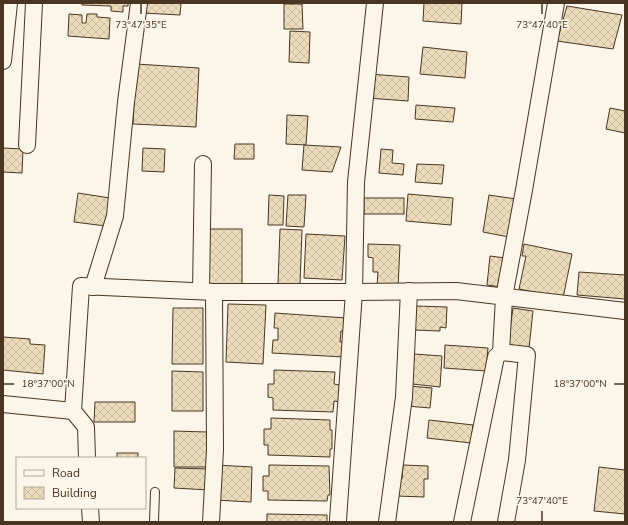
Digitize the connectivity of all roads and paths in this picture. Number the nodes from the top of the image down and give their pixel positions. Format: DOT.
graph roads {
  1 [pos="9,3"];
  2 [pos="34,3"];
  3 [pos="139,3"];
  4 [pos="375,3"];
  5 [pos="556,3"];
  6 [pos="3,61"];
  7 [pos="27,145"];
  8 [pos="203,164"];
  9 [pos="93,287"];
  10 [pos="208,292"];
  11 [pos="354,292"];
  12 [pos="409,292"];
  13 [pos="504,297"];
  14 [pos="625,311"];
  15 [pos="501,352"];
  16 [pos="3,404"];
  17 [pos="73,411"];
  18 [pos="87,457"];
  19 [pos="155,492"];
  20 [pos="90,509"];
  21 [pos="338,520"];
  22 [pos="91,522"];
  23 [pos="154,522"];
  24 [pos="211,522"];
  25 [pos="387,522"];
  26 [pos="462,522"];
  27 [pos="506,522"];
  1 -- 6 [label="street"];
  2 -- 7 [label="street"];
  3 -- 9 [label="street"];
  4 -- 11 [label="street"];
  5 -- 13 [label="street"];
  8 -- 10 [label="street"];
  9 -- 10 [label="street"];
  9 -- 17 [label="street"];
  10 -- 11 [label="street"];
  10 -- 24 [label="street"];
  11 -- 12 [label="street"];
  11 -- 21 [label="street"];
  12 -- 13 [label="street"];
  12 -- 25 [label="street"];
  13 -- 14 [label="street"];
  13 -- 15 [label="street"];
  15 -- 26 [label="street"];
  15 -- 27 [label="street"];
  16 -- 17 [label="street"];
  17 -- 18 [label="street"];
  19 -- 23 [label="lane"];
  20 -- 22 [label="street"];
}
